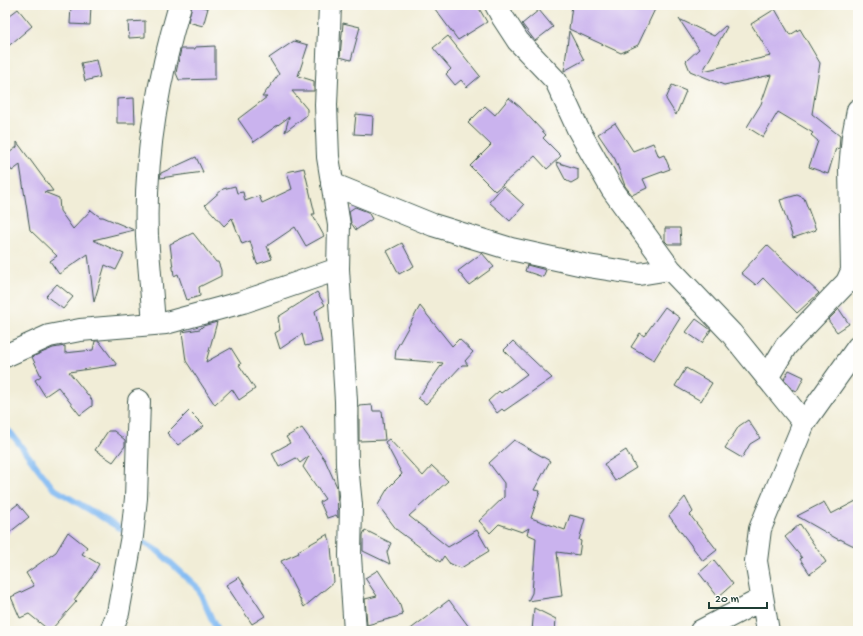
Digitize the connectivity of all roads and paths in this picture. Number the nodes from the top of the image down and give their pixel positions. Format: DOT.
graph roads {
  1 [pos="180,5"];
  2 [pos="330,5"];
  3 [pos="496,5"];
  4 [pos="858,110"];
  5 [pos="332,184"];
  6 [pos="338,269"];
  7 [pos="670,269"];
  8 [pos="154,324"];
  9 [pos="858,347"];
  10 [pos="5,356"];
  11 [pos="767,378"];
  12 [pos="139,401"];
  13 [pos="804,423"];
  14 [pos="762,599"];
  15 [pos="111,631"];
  16 [pos="355,631"];
  17 [pos="701,631"];
  18 [pos="768,631"];
  1 -- 8 [label="street"];
  2 -- 5 [label="street"];
  3 -- 7 [label="street"];
  4 -- 11 [label="street"];
  5 -- 6 [label="street"];
  5 -- 7 [label="street"];
  6 -- 8 [label="street"];
  6 -- 16 [label="street"];
  7 -- 11 [label="street"];
  8 -- 10 [label="street"];
  9 -- 13 [label="street"];
  11 -- 13 [label="street"];
  12 -- 15 [label="street"];
  13 -- 14 [label="street"];
  14 -- 17 [label="street"];
  14 -- 18 [label="street"];
}
